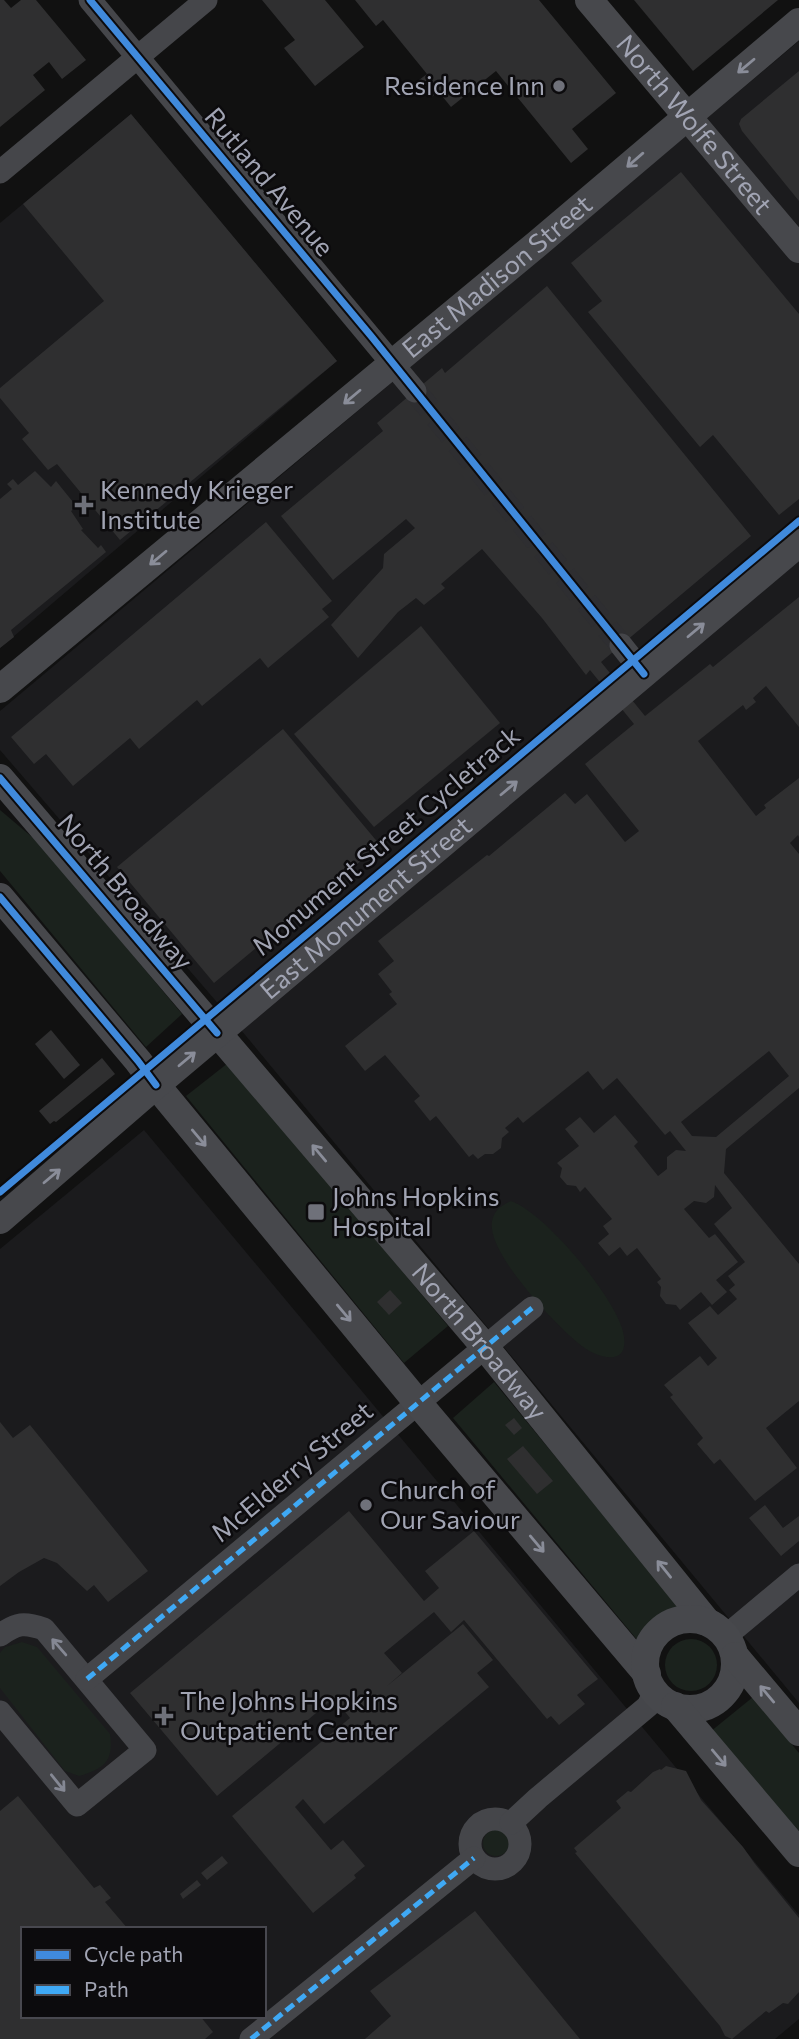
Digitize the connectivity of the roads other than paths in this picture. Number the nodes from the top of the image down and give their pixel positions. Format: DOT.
graph roads {
  1 [pos="90,0"];
  2 [pos="206,0"];
  3 [pos="590,0"];
  4 [pos="799,22"];
  5 [pos="138,57"];
  6 [pos="687,116"];
  7 [pos="0,172"];
  8 [pos="799,249"];
  9 [pos="393,364"];
  10 [pos="415,391"];
  11 [pos="799,543"];
  12 [pos="621,645"];
  13 [pos="644,674"];
  14 [pos="0,689"];
  15 [pos="0,778"];
  16 [pos="0,897"];
  17 [pos="217,1033"];
  18 [pos="156,1085"];
  19 [pos="0,1220"];
  20 [pos="532,1308"];
  21 [pos="485,1348"];
  22 [pos="418,1403"];
  23 [pos="799,1575"];
  24 [pos="0,1635"];
  25 [pos="723,1638"];
  26 [pos="87,1679"];
  27 [pos="659,1691"];
  28 [pos="0,1712"];
  29 [pos="799,1732"];
  30 [pos="7,1736"];
  31 [pos="510,1823"];
  32 [pos="799,1853"];
  33 [pos="474,1858"];
  34 [pos="251,2039"];
  1 -- 5 [label="street, Rutland Avenue"];
  2 -- 5 [label="street"];
  3 -- 6 [label="main road, North Wolfe Street"];
  4 -- 6 [label="main road, East Madison Street, one-way"];
  5 -- 7 [label="street"];
  5 -- 9 [label="street, Rutland Avenue"];
  6 -- 8 [label="main road, North Wolfe Street"];
  6 -- 9 [label="main road, East Madison Street, one-way"];
  9 -- 10 [label="street, Rutland Avenue"];
  9 -- 14 [label="main road, East Madison Street, one-way"];
  13 -- 11 [label="main road, East Monument Street, one-way"];
  12 -- 13 [label="street"];
  17 -- 13 [label="main road, East Monument Street, one-way"];
  15 -- 17 [label="main road, North Broadway"];
  16 -- 18 [label="main road"];
  18 -- 17 [label="main road, East Monument Street, one-way"];
  21 -- 17 [label="main road, North Broadway, one-way"];
  19 -- 18 [label="main road, East Monument Street, one-way"];
  18 -- 22 [label="main road, one-way"];
  20 -- 21 [label="street, McElderry Street"];
  21 -- 22 [label="street, McElderry Street"];
  25 -- 21 [label="main road, North Broadway, one-way"];
  22 -- 26 [label="street, McElderry Street"];
  22 -- 27 [label="main road, one-way"];
  23 -- 25 [label="street"];
  26 -- 24 [label="street, one-way"];
  25 -- 27 [label="main road"];
  25 -- 27 [label="main road"];
  29 -- 25 [label="main road, North Broadway, one-way"];
  30 -- 26 [label="street, one-way"];
  27 -- 31 [label="street"];
  27 -- 32 [label="main road, one-way"];
  28 -- 30 [label="street"];
  31 -- 33 [label="street"];
  31 -- 33 [label="street"];
  33 -- 34 [label="street"];
}
